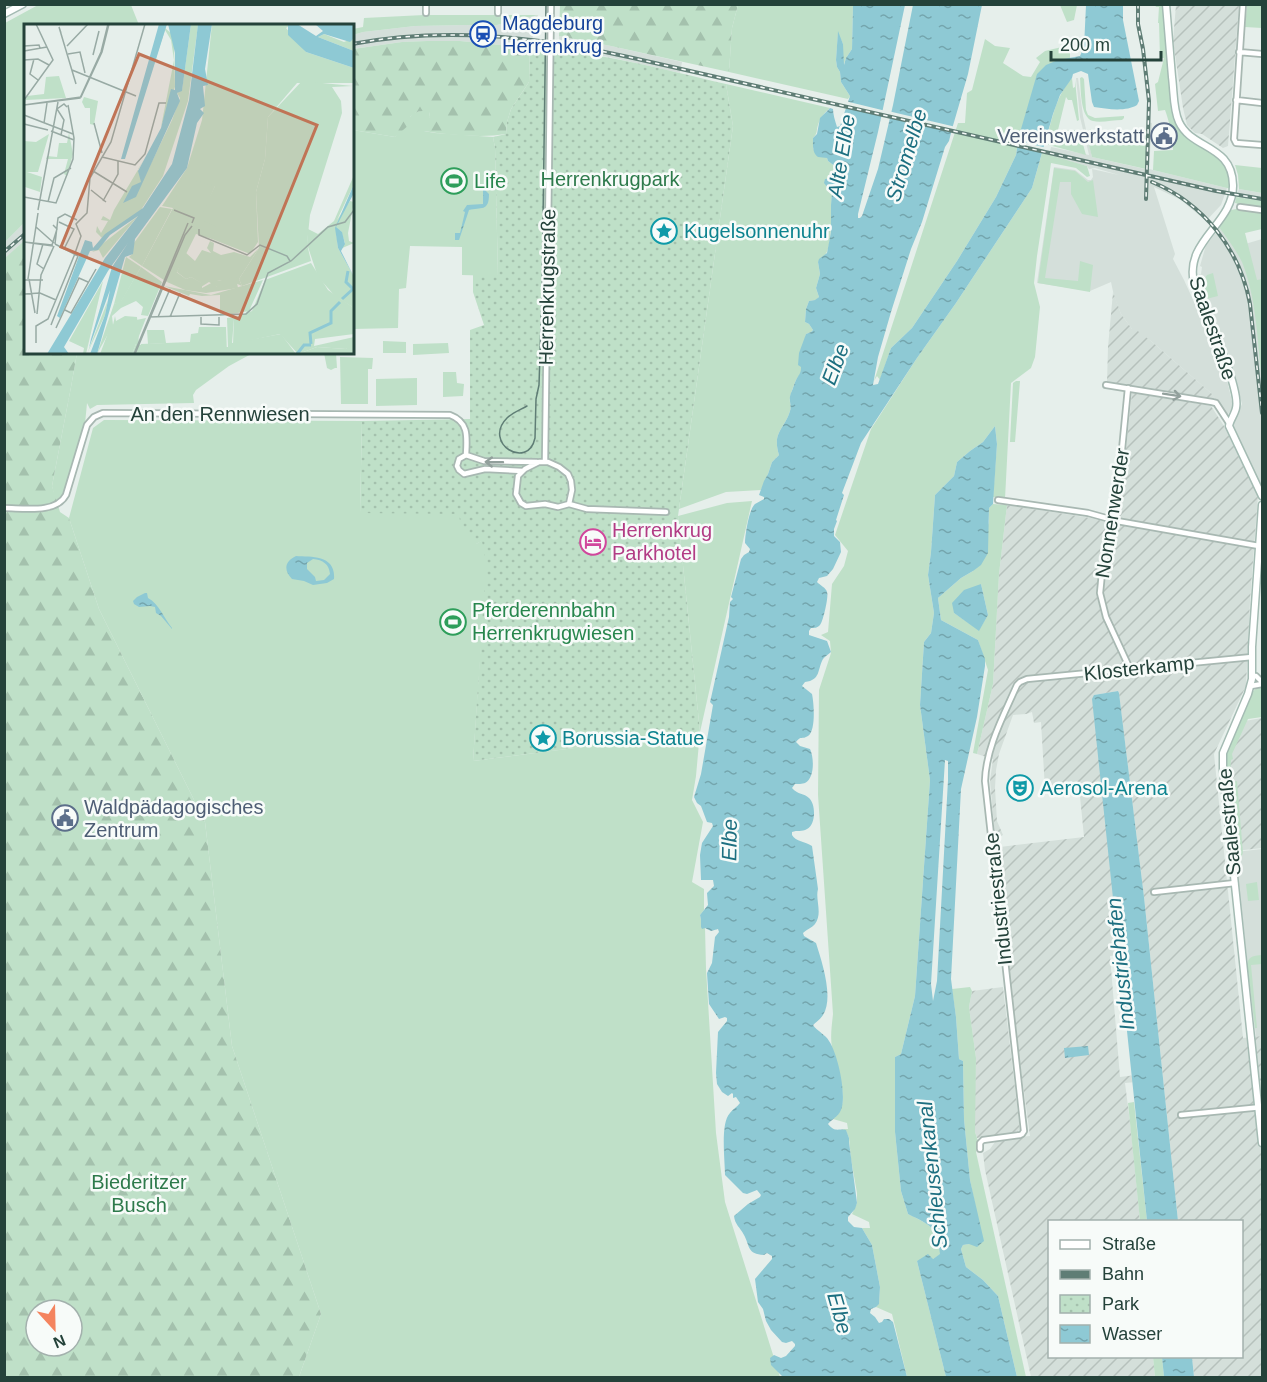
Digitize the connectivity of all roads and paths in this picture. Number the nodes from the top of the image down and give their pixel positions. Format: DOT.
graph roads {
  1 [pos="23,4"];
  2 [pos="426,4"];
  3 [pos="498,4"];
  4 [pos="550,4"];
  5 [pos="1166,4"];
  6 [pos="1243,4"];
  7 [pos="426,13"];
  8 [pos="498,13"];
  9 [pos="4,14"];
  10 [pos="1239,52"];
  11 [pos="1263,54"];
  12 [pos="1236,100"];
  13 [pos="1263,103"];
  14 [pos="1263,145"];
  15 [pos="1240,207"];
  16 [pos="1263,210"];
  17 [pos="1106,385"];
  18 [pos="1128,388"];
  19 [pos="1229,423"];
  20 [pos="466,455"];
  21 [pos="542,462"];
  22 [pos="523,471"];
  23 [pos="1263,496"];
  24 [pos="998,500"];
  25 [pos="569,504"];
  26 [pos="1263,505"];
  27 [pos="4,508"];
  28 [pos="666,512"];
  29 [pos="1114,521"];
  30 [pos="1259,546"];
  31 [pos="1252,657"];
  32 [pos="1130,669"];
  33 [pos="1252,676"];
  34 [pos="1027,680"];
  35 [pos="1263,683"];
  36 [pos="1251,686"];
  37 [pos="1235,883"];
  38 [pos="1154,891"];
  39 [pos="1261,1107"];
  40 [pos="1181,1115"];
  41 [pos="1263,1143"];
  42 [pos="980,1149"];
  1 -- 9 [label="main road"];
  2 -- 7 [label="street"];
  3 -- 8 [label="street"];
  4 -- 21 [label="street, Herrenkrugstraße"];
  5 -- 19 [label="main road, Saalestraße"];
  6 -- 10 [label="street"];
  10 -- 11 [label="street"];
  10 -- 12 [label="street"];
  12 -- 13 [label="street"];
  12 -- 14 [label="street"];
  15 -- 16 [label="street"];
  17 -- 18 [label="street"];
  18 -- 19 [label="street, one-way"];
  18 -- 29 [label="street, Nonnenwerder"];
  19 -- 23 [label="main road"];
  21 -- 20 [label="street, one-way"];
  20 -- 22 [label="street"];
  20 -- 27 [label="street, An den Rennwiesen"];
  21 -- 22 [label="street"];
  21 -- 25 [label="street"];
  22 -- 25 [label="street"];
  24 -- 29 [label="street"];
  25 -- 28 [label="street"];
  26 -- 30 [label="main road, Saalestraße"];
  29 -- 30 [label="street"];
  29 -- 32 [label="street, Nonnenwerder"];
  30 -- 31 [label="main road, Saalestraße"];
  31 -- 32 [label="street, Klosterkamp"];
  31 -- 33 [label="main road, Saalestraße"];
  32 -- 34 [label="street, Klosterkamp"];
  33 -- 35 [label="street"];
  33 -- 36 [label="main road, Saalestraße"];
  34 -- 42 [label="street, Industriestraße"];
  35 -- 36 [label="street"];
  36 -- 37 [label="main road, Saalestraße"];
  37 -- 38 [label="street"];
  37 -- 39 [label="main road, Saalestraße"];
  39 -- 40 [label="street"];
  39 -- 41 [label="main road, Saalestraße"];
}
